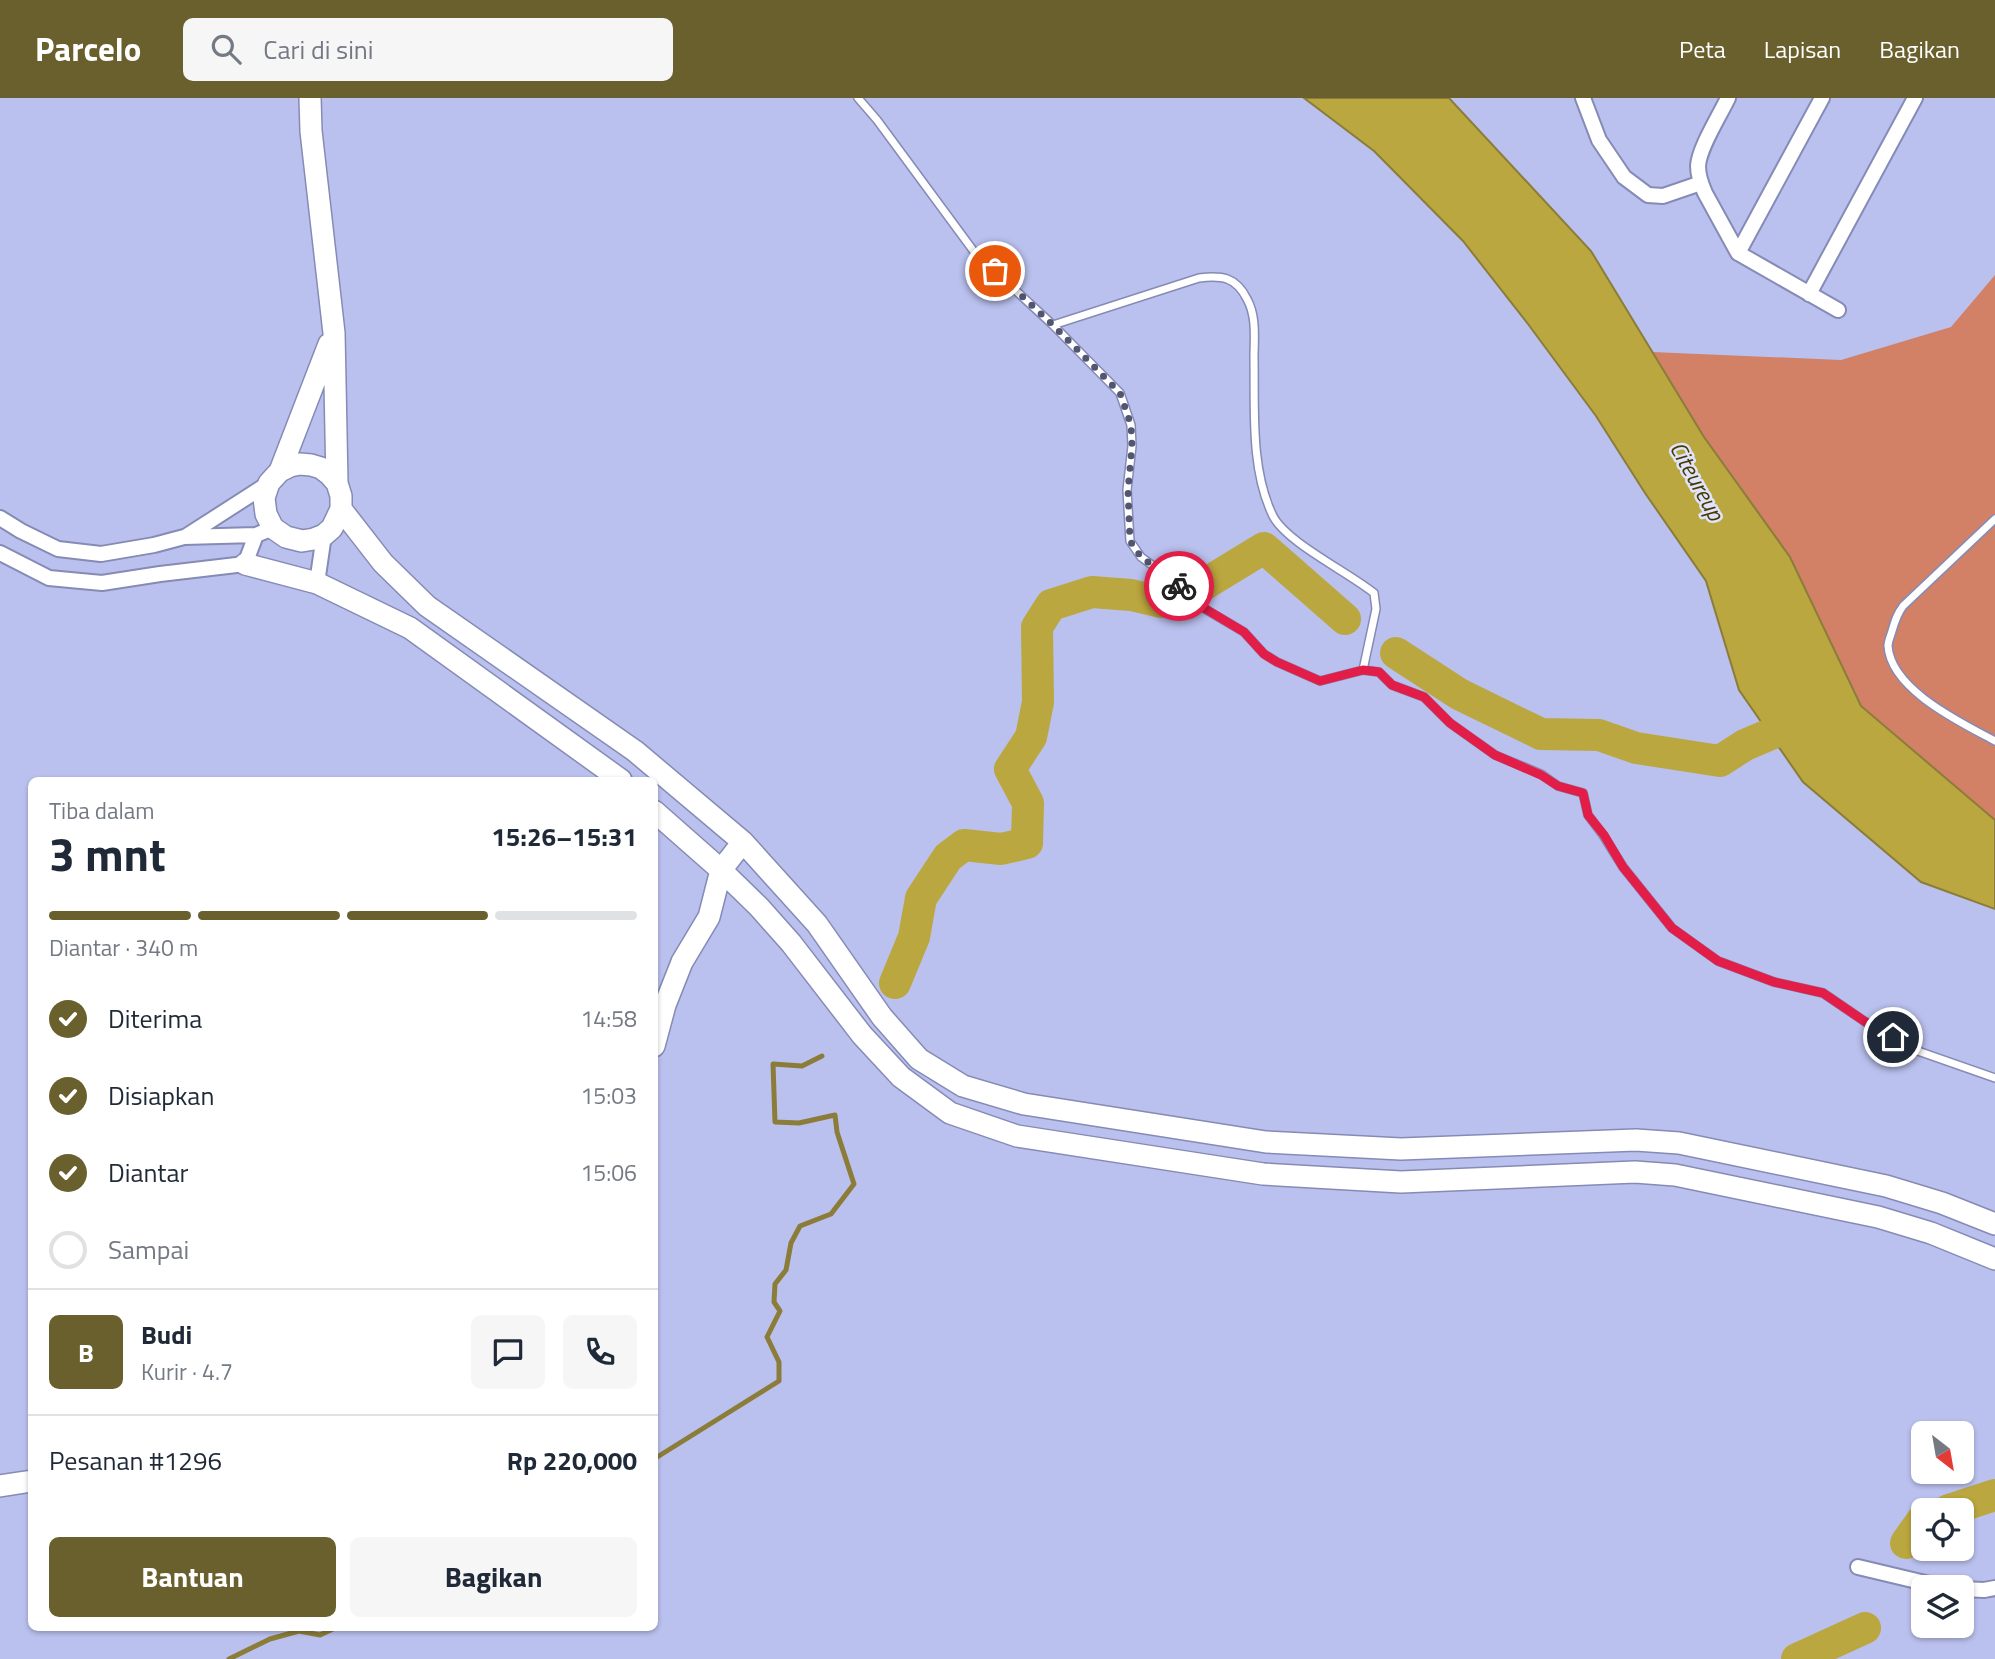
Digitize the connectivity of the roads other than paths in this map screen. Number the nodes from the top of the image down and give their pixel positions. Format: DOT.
graph roads {
  1 [pos="310,98"];
  2 [pos="858,98"];
  3 [pos="1583,98"];
  4 [pos="1728,98"];
  5 [pos="1822,98"];
  6 [pos="1914,98"];
  7 [pos="1701,183"];
  8 [pos="1738,253"];
  9 [pos="1809,294"];
  10 [pos="1838,310"];
  11 [pos="1053,325"];
  12 [pos="334,333"];
  13 [pos="274,477"];
  14 [pos="337,483"];
  15 [pos="341,509"];
  16 [pos="0,518"];
  17 [pos="1995,519"];
  18 [pos="265,531"];
  19 [pos="324,535"];
  20 [pos="184,537"];
  21 [pos="0,553"];
  22 [pos="245,564"];
  23 [pos="317,583"];
  24 [pos="1363,670"];
  25 [pos="1995,741"];
  26 [pos="617,777"];
  27 [pos="658,815"];
  28 [pos="743,842"];
  29 [pos="721,870"];
  30 [pos="658,1031"];
  31 [pos="1995,1078"];
  32 [pos="1995,1224"];
  33 [pos="1995,1259"];
  34 [pos="28,1482"];
  35 [pos="0,1486"];
  36 [pos="1858,1567"];
  37 [pos="1911,1580"];
  38 [pos="1995,1588"];
  39 [pos="1974,1590"];
  1 -- 12 [label="street"];
  2 -- 11 [label="lane"];
  3 -- 7 [label="street"];
  4 -- 7 [label="street"];
  5 -- 8 [label="street"];
  6 -- 9 [label="street"];
  7 -- 8 [label="street"];
  8 -- 9 [label="street"];
  9 -- 10 [label="street"];
  11 -- 24 [label="lane"];
  11 -- 24 [label="lane"];
  12 -- 13 [label="street"];
  12 -- 14 [label="street"];
  13 -- 14 [label="street"];
  13 -- 18 [label="street"];
  13 -- 20 [label="street"];
  14 -- 15 [label="street"];
  15 -- 19 [label="street"];
  15 -- 28 [label="street"];
  16 -- 20 [label="street"];
  17 -- 25 [label="lane"];
  18 -- 19 [label="street"];
  18 -- 20 [label="street"];
  18 -- 22 [label="street"];
  19 -- 23 [label="street"];
  21 -- 22 [label="street"];
  22 -- 23 [label="street"];
  23 -- 26 [label="street"];
  24 -- 31 [label="lane"];
  27 -- 29 [label="street"];
  28 -- 29 [label="street"];
  28 -- 32 [label="street"];
  29 -- 30 [label="street"];
  29 -- 33 [label="street"];
  34 -- 35 [label="street"];
  36 -- 37 [label="street"];
  38 -- 39 [label="street"];
}
